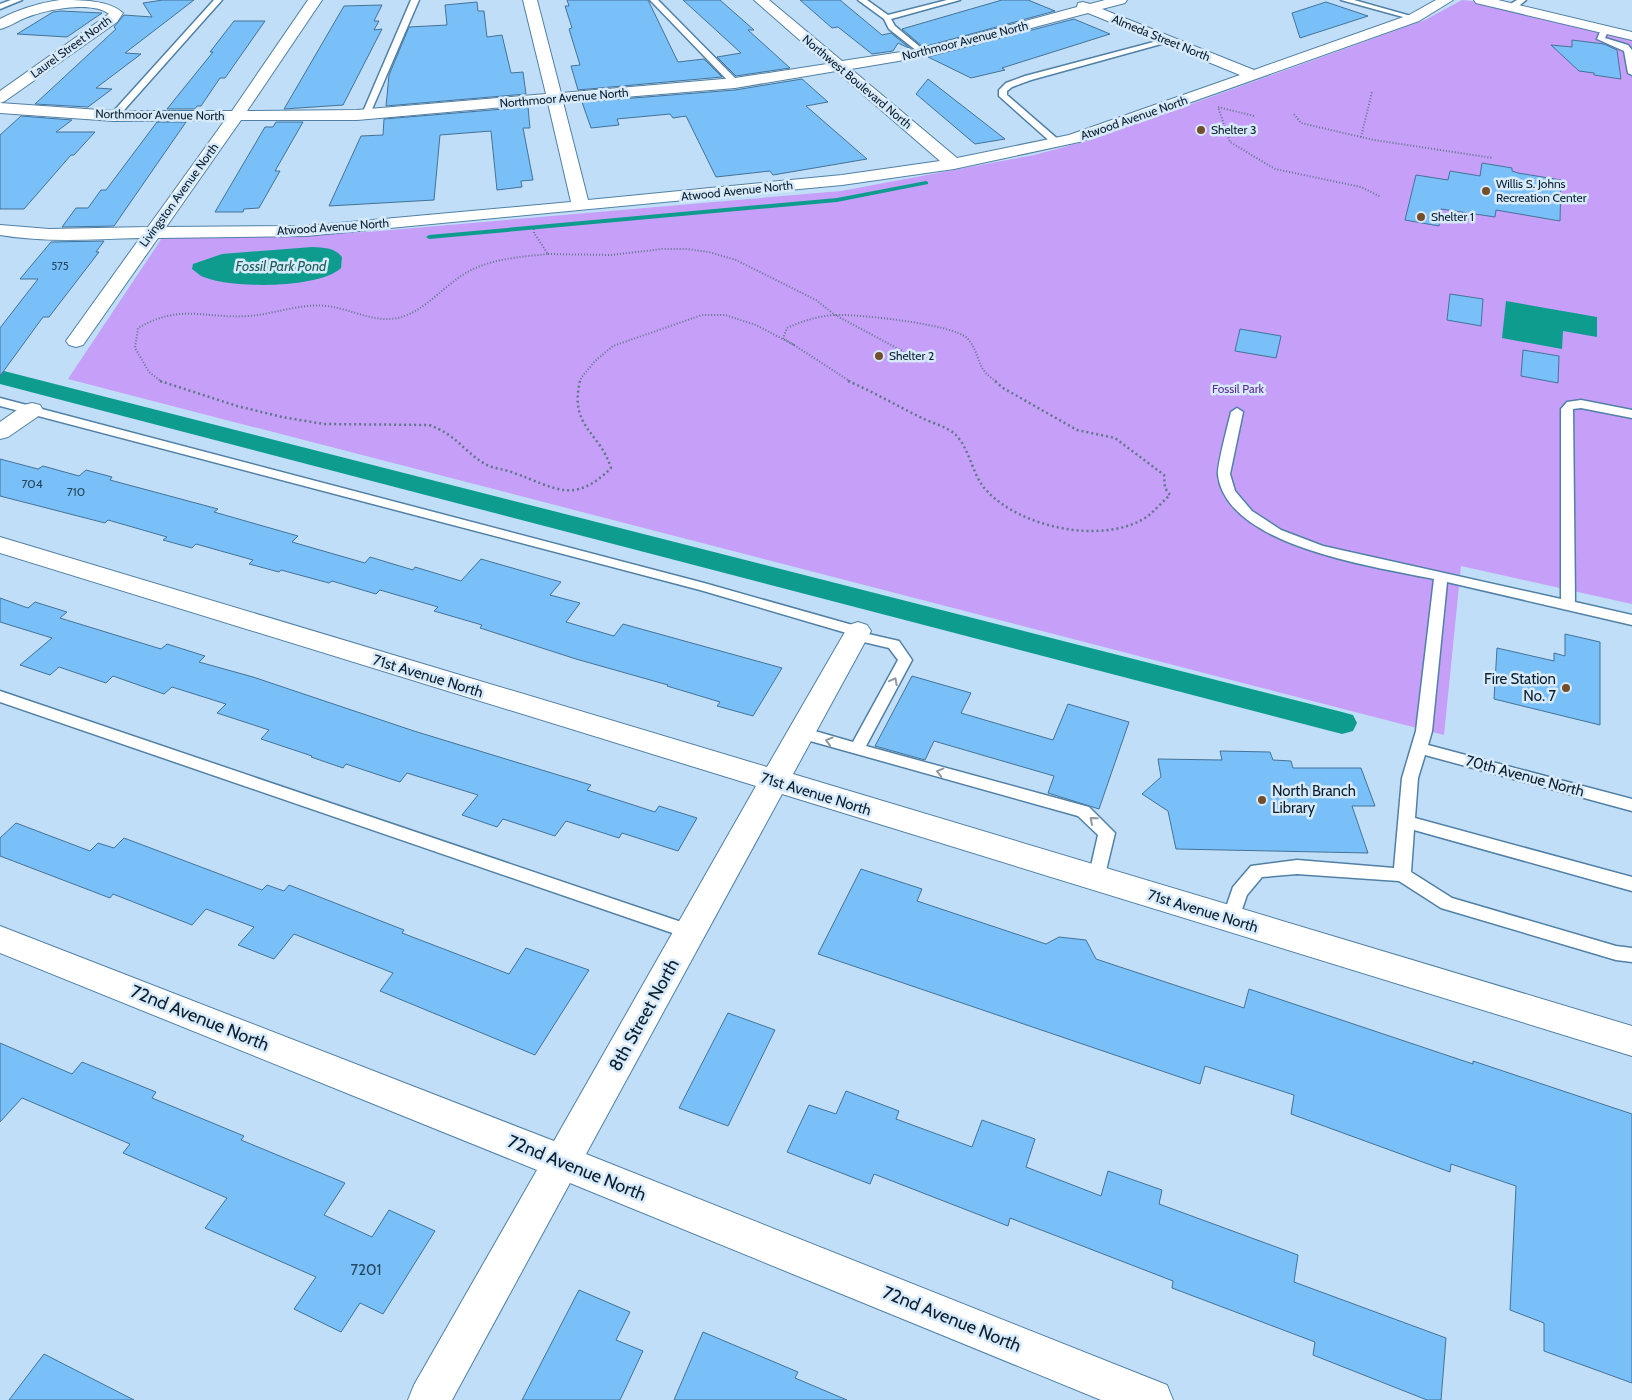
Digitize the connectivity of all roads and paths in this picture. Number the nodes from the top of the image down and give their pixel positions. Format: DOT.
graph roads {
  1 [pos="18,0"];
  2 [pos="218,0"];
  3 [pos="315,0"];
  4 [pos="415,0"];
  5 [pos="530,0"];
  6 [pos="654,0"];
  7 [pos="761,0"];
  8 [pos="862,0"];
  9 [pos="956,0"];
  10 [pos="1067,0"];
  11 [pos="1120,0"];
  12 [pos="1345,0"];
  13 [pos="1446,0"];
  14 [pos="1481,0"];
  15 [pos="88,1"];
  16 [pos="1517,4"];
  17 [pos="0,8"];
  18 [pos="1089,8"];
  19 [pos="888,18"];
  20 [pos="1414,18"];
  21 [pos="0,25"];
  22 [pos="1605,29"];
  23 [pos="1632,36"];
  24 [pos="1168,41"];
  25 [pos="922,53"];
  26 [pos="837,66"];
  27 [pos="1632,73"];
  28 [pos="1254,76"];
  29 [pos="734,83"];
  30 [pos="1372,92"];
  31 [pos="0,98"];
  32 [pos="554,98"];
  33 [pos="0,108"];
  34 [pos="366,114"];
  35 [pos="1294,114"];
  36 [pos="114,116"];
  37 [pos="236,116"];
  38 [pos="1254,116"];
  39 [pos="1361,137"];
  40 [pos="1057,143"];
  41 [pos="1493,158"];
  42 [pos="954,164"];
  43 [pos="1381,197"];
  44 [pos="582,206"];
  45 [pos="0,230"];
  46 [pos="151,233"];
  47 [pos="534,233"];
  48 [pos="548,254"];
  49 [pos="835,315"];
  50 [pos="76,341"];
  51 [pos="794,345"];
  52 [pos="908,354"];
  53 [pos="0,402"];
  54 [pos="32,410"];
  55 [pos="1237,412"];
  56 [pos="1632,414"];
  57 [pos="0,432"];
  58 [pos="0,545"];
  59 [pos="1442,576"];
  60 [pos="1568,605"];
  61 [pos="1632,620"];
  62 [pos="857,634"];
  63 [pos="0,696"];
  64 [pos="801,733"];
  65 [pos="1418,748"];
  66 [pos="857,749"];
  67 [pos="774,781"];
  68 [pos="1632,805"];
  69 [pos="1407,822"];
  70 [pos="1402,875"];
  71 [pos="1096,879"];
  72 [pos="1632,884"];
  73 [pos="1231,919"];
  74 [pos="690,932"];
  75 [pos="0,939"];
  76 [pos="1632,955"];
  77 [pos="1632,1041"];
  78 [pos="562,1162"];
  79 [pos="429,1400"];
  80 [pos="1152,1400"];
  1 -- 17 [label="lane"];
  2 -- 36 [label="lane"];
  3 -- 37 [label="street, Livingston Avenue North"];
  4 -- 34 [label="lane"];
  5 -- 32 [label="street"];
  6 -- 29 [label="lane"];
  7 -- 26 [label="street, Northwest Boulevard North"];
  8 -- 19 [label="lane"];
  9 -- 19 [label="lane"];
  10 -- 18 [label="street, Almeda Street North"];
  11 -- 18 [label="street, Northmoor Avenue North"];
  12 -- 20 [label="lane"];
  13 -- 20 [label="street, Atwood Avenue North"];
  14 -- 16 [label="street"];
  15 -- 21 [label="street"];
  15 -- 31 [label="street, Laurel Street North"];
  16 -- 22 [label="street"];
  18 -- 24 [label="street, Almeda Street North"];
  18 -- 25 [label="street, Northmoor Avenue North"];
  19 -- 25 [label="lane"];
  20 -- 28 [label="street, Atwood Avenue North"];
  22 -- 23 [label="street"];
  22 -- 27 [label="lane"];
  24 -- 28 [label="street, Almeda Street North"];
  24 -- 40 [label="lane"];
  25 -- 26 [label="street, Northmoor Avenue North"];
  26 -- 29 [label="street, Northmoor Avenue North"];
  26 -- 42 [label="street, Northwest Boulevard North"];
  28 -- 40 [label="street, Atwood Avenue North"];
  29 -- 32 [label="street, Northmoor Avenue North"];
  30 -- 39 [label="path"];
  32 -- 34 [label="street, Northmoor Avenue North"];
  32 -- 44 [label="street"];
  33 -- 36 [label="street, Northmoor Avenue North"];
  34 -- 37 [label="street, Northmoor Avenue North"];
  35 -- 39 [label="path"];
  36 -- 37 [label="street, Northmoor Avenue North"];
  37 -- 46 [label="street, Livingston Avenue North"];
  38 -- 43 [label="path"];
  39 -- 41 [label="path"];
  40 -- 42 [label="street, Atwood Avenue North"];
  42 -- 44 [label="street, Atwood Avenue North"];
  44 -- 46 [label="street, Atwood Avenue North"];
  45 -- 46 [label="street, Atwood Avenue North"];
  46 -- 50 [label="street, Livingston Avenue North"];
  47 -- 48 [label="path"];
  48 -- 49 [label="path"];
  48 -- 51 [label="path"];
  49 -- 51 [label="path"];
  49 -- 51 [label="path"];
  49 -- 52 [label="path"];
  53 -- 54 [label="lane"];
  54 -- 57 [label="street"];
  54 -- 62 [label="lane"];
  55 -- 59 [label="lane"];
  56 -- 60 [label="lane"];
  58 -- 67 [label="street, 71st Avenue North"];
  59 -- 60 [label="lane"];
  59 -- 65 [label="lane"];
  60 -- 61 [label="lane"];
  62 -- 64 [label="street, 8th Street North"];
  66 -- 62 [label="lane, one-way"];
  63 -- 74 [label="lane"];
  66 -- 64 [label="lane, one-way"];
  64 -- 67 [label="street, 8th Street North"];
  65 -- 68 [label="lane, 70th Avenue North"];
  65 -- 69 [label="lane"];
  71 -- 66 [label="lane, one-way"];
  67 -- 71 [label="street, 71st Avenue North"];
  67 -- 74 [label="street, 8th Street North"];
  69 -- 70 [label="lane"];
  69 -- 72 [label="lane"];
  70 -- 73 [label="lane"];
  70 -- 76 [label="lane"];
  71 -- 73 [label="street, 71st Avenue North"];
  73 -- 77 [label="street, 71st Avenue North"];
  74 -- 78 [label="street, 8th Street North"];
  75 -- 78 [label="street, 72nd Avenue North"];
  78 -- 79 [label="street, 8th Street North"];
  78 -- 80 [label="street, 72nd Avenue North"];
}
